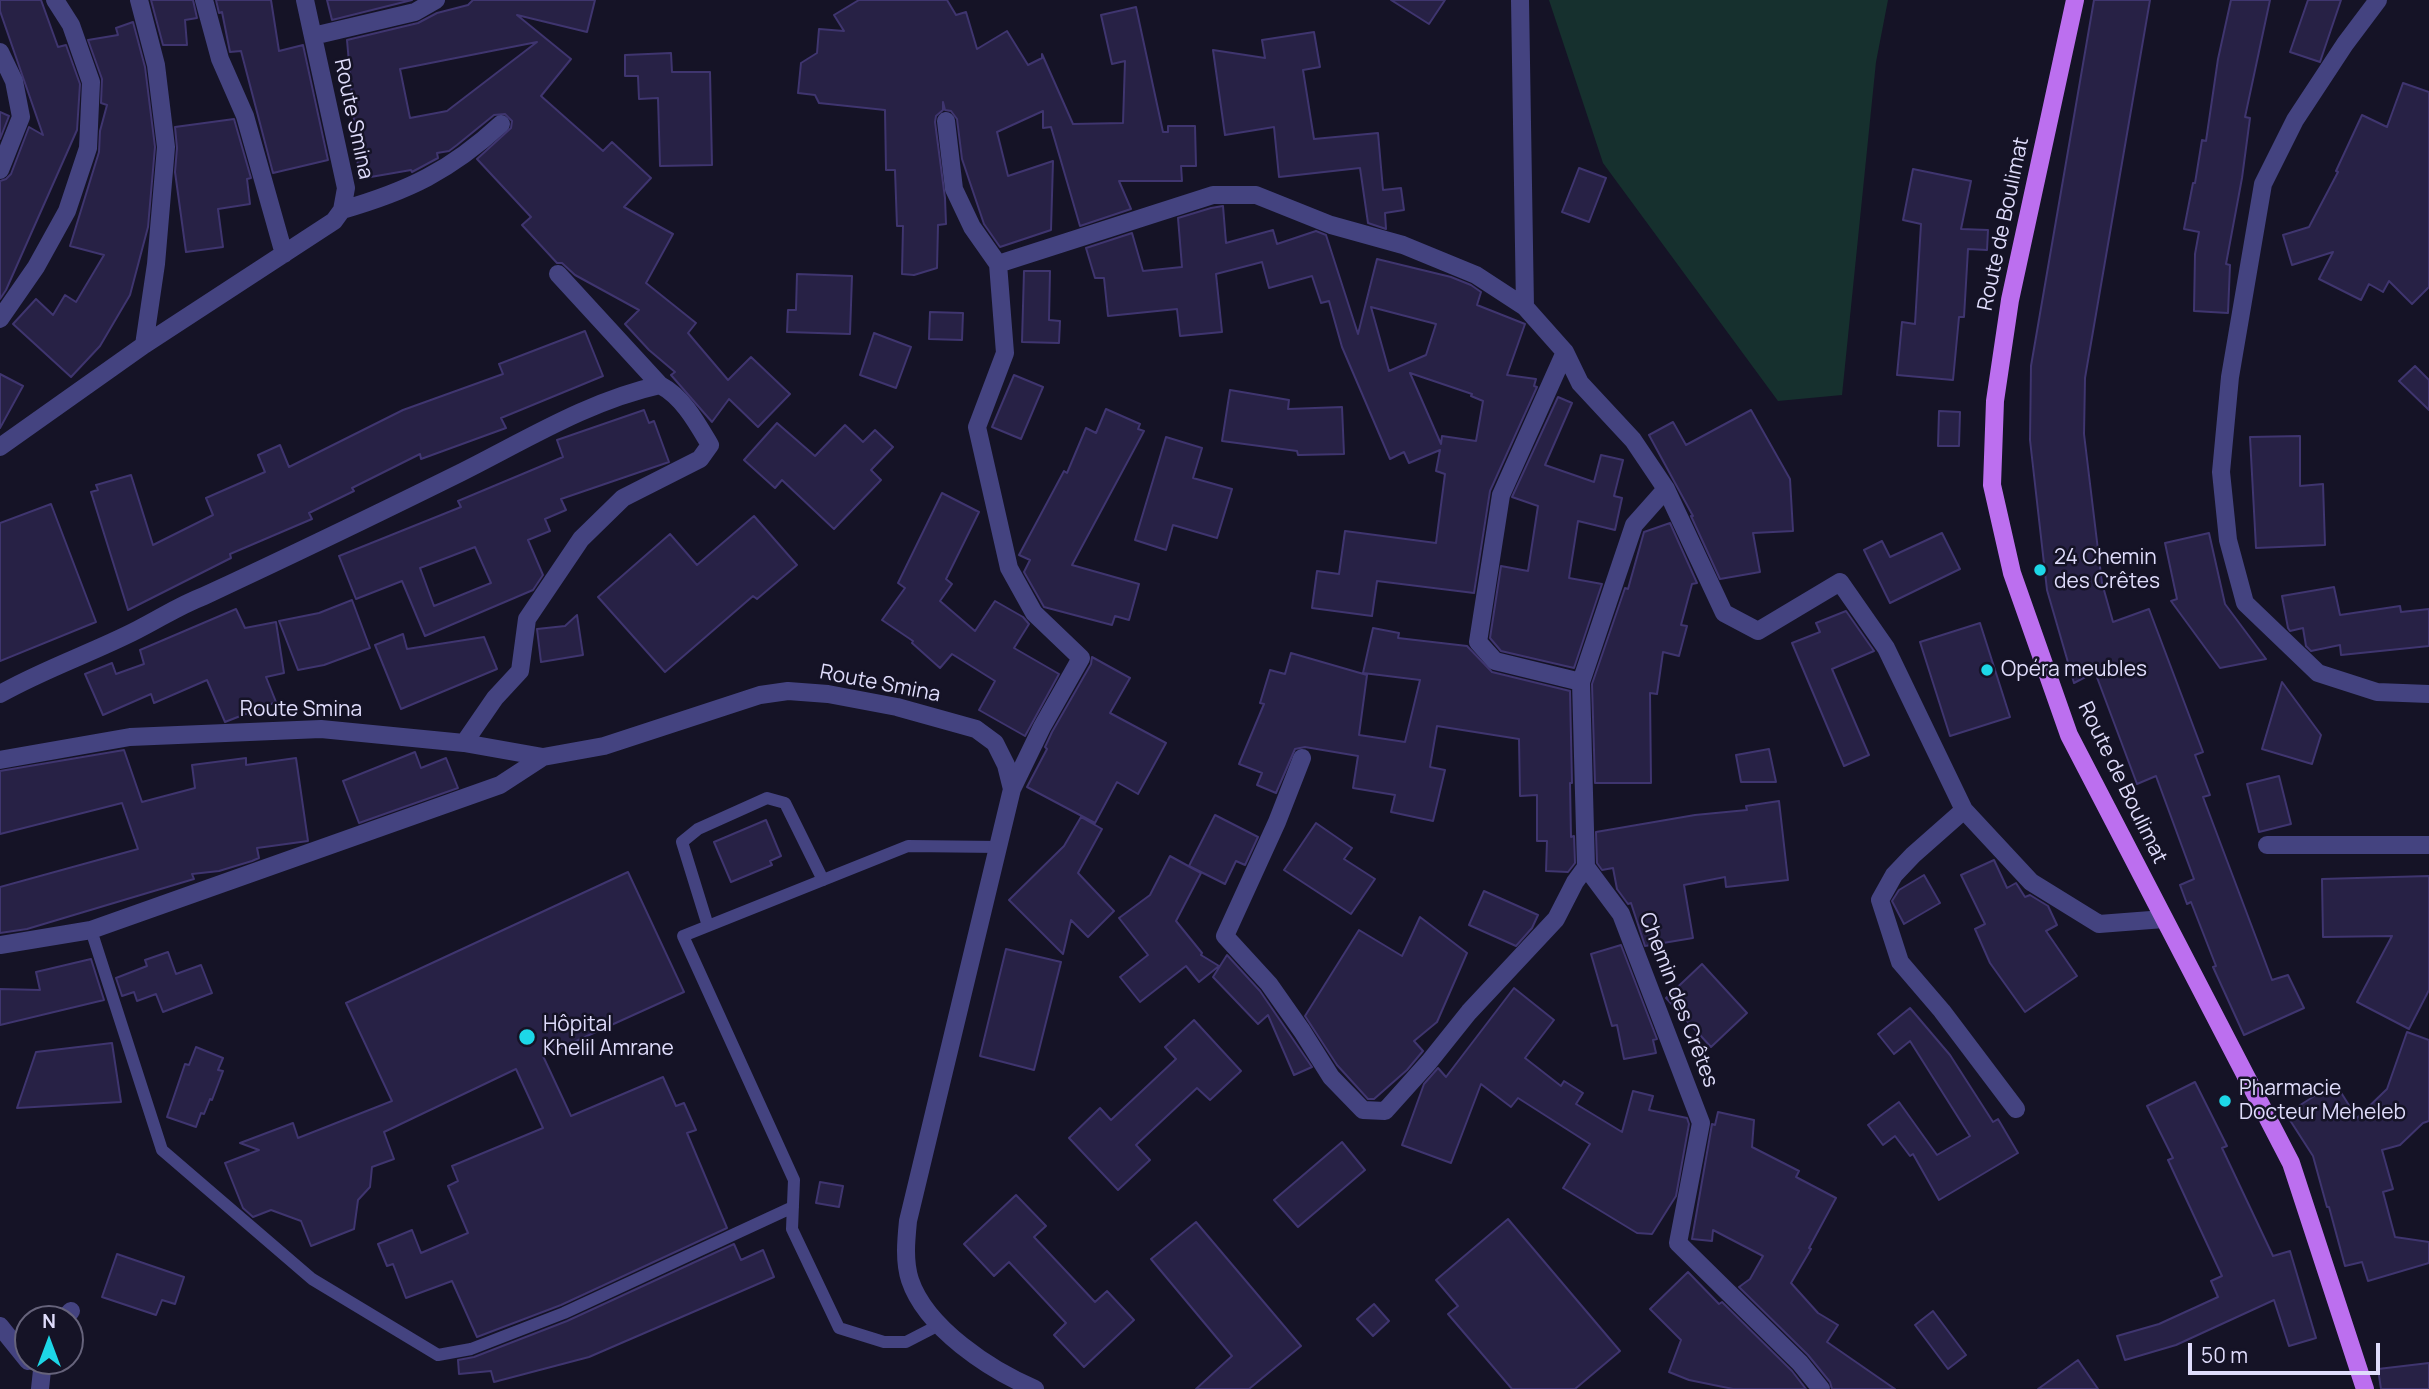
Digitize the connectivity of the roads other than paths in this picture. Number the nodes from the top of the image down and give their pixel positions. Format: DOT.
graph roads {
  1 [pos="55,0"];
  2 [pos="139,0"];
  3 [pos="204,0"];
  4 [pos="305,0"];
  5 [pos="436,0"];
  6 [pos="1520,0"];
  7 [pos="2075,0"];
  8 [pos="2378,0"];
  9 [pos="313,36"];
  10 [pos="0,52"];
  11 [pos="946,121"];
  12 [pos="501,124"];
  13 [pos="0,170"];
  14 [pos="342,210"];
  15 [pos="284,254"];
  16 [pos="998,264"];
  17 [pos="558,274"];
  18 [pos="1525,307"];
  19 [pos="0,319"];
  20 [pos="144,345"];
  21 [pos="1565,352"];
  22 [pos="660,385"];
  23 [pos="0,447"];
  24 [pos="1666,489"];
  25 [pos="1581,682"];
  26 [pos="0,694"];
  27 [pos="2429,694"];
  28 [pos="464,743"];
  29 [pos="543,757"];
  30 [pos="1302,758"];
  31 [pos="0,760"];
  32 [pos="1012,789"];
  33 [pos="1964,810"];
  34 [pos="2267,845"];
  35 [pos="2429,845"];
  36 [pos="1000,847"];
  37 [pos="1586,867"];
  38 [pos="823,880"];
  39 [pos="2164,919"];
  40 [pos="708,926"];
  41 [pos="91,930"];
  42 [pos="0,945"];
  43 [pos="2016,1109"];
  44 [pos="793,1207"];
  45 [pos="939,1325"];
  46 [pos="0,1326"];
  47 [pos="14,1344"];
  48 [pos="1029,1388"];
  49 [pos="1821,1389"];
  50 [pos="2365,1389"];
  1 -- 19 [label="street"];
  2 -- 20 [label="street"];
  3 -- 15 [label="street"];
  4 -- 9 [label="street, Route Smina"];
  5 -- 9 [label="street"];
  6 -- 18 [label="street"];
  7 -- 39 [label="main road, Route de Boulimat"];
  8 -- 27 [label="street"];
  9 -- 14 [label="street, Route Smina"];
  10 -- 13 [label="street"];
  11 -- 16 [label="street"];
  12 -- 14 [label="street"];
  14 -- 15 [label="street, Route Smina"];
  15 -- 20 [label="street, Route Smina"];
  16 -- 18 [label="street"];
  16 -- 32 [label="street"];
  17 -- 22 [label="street"];
  18 -- 21 [label="street"];
  20 -- 23 [label="street, Route Smina"];
  21 -- 24 [label="street"];
  21 -- 25 [label="street"];
  22 -- 26 [label="street"];
  22 -- 28 [label="street"];
  24 -- 25 [label="street"];
  24 -- 33 [label="street"];
  25 -- 37 [label="street"];
  28 -- 29 [label="street, Route Smina"];
  28 -- 31 [label="street, Route Smina"];
  29 -- 32 [label="street, Route Smina"];
  29 -- 41 [label="street"];
  30 -- 37 [label="street"];
  32 -- 36 [label="street, Route Smina"];
  33 -- 39 [label="street"];
  33 -- 43 [label="street"];
  34 -- 35 [label="street"];
  36 -- 38 [label="lane"];
  36 -- 45 [label="street, Route Smina"];
  37 -- 49 [label="street, Chemin des Crêtes"];
  38 -- 40 [label="lane"];
  38 -- 40 [label="lane"];
  39 -- 50 [label="main road, Route de Boulimat"];
  40 -- 44 [label="lane"];
  41 -- 42 [label="street"];
  41 -- 44 [label="lane"];
  44 -- 45 [label="lane"];
  45 -- 48 [label="street, Route Smina"];
  46 -- 47 [label="street"];
}
